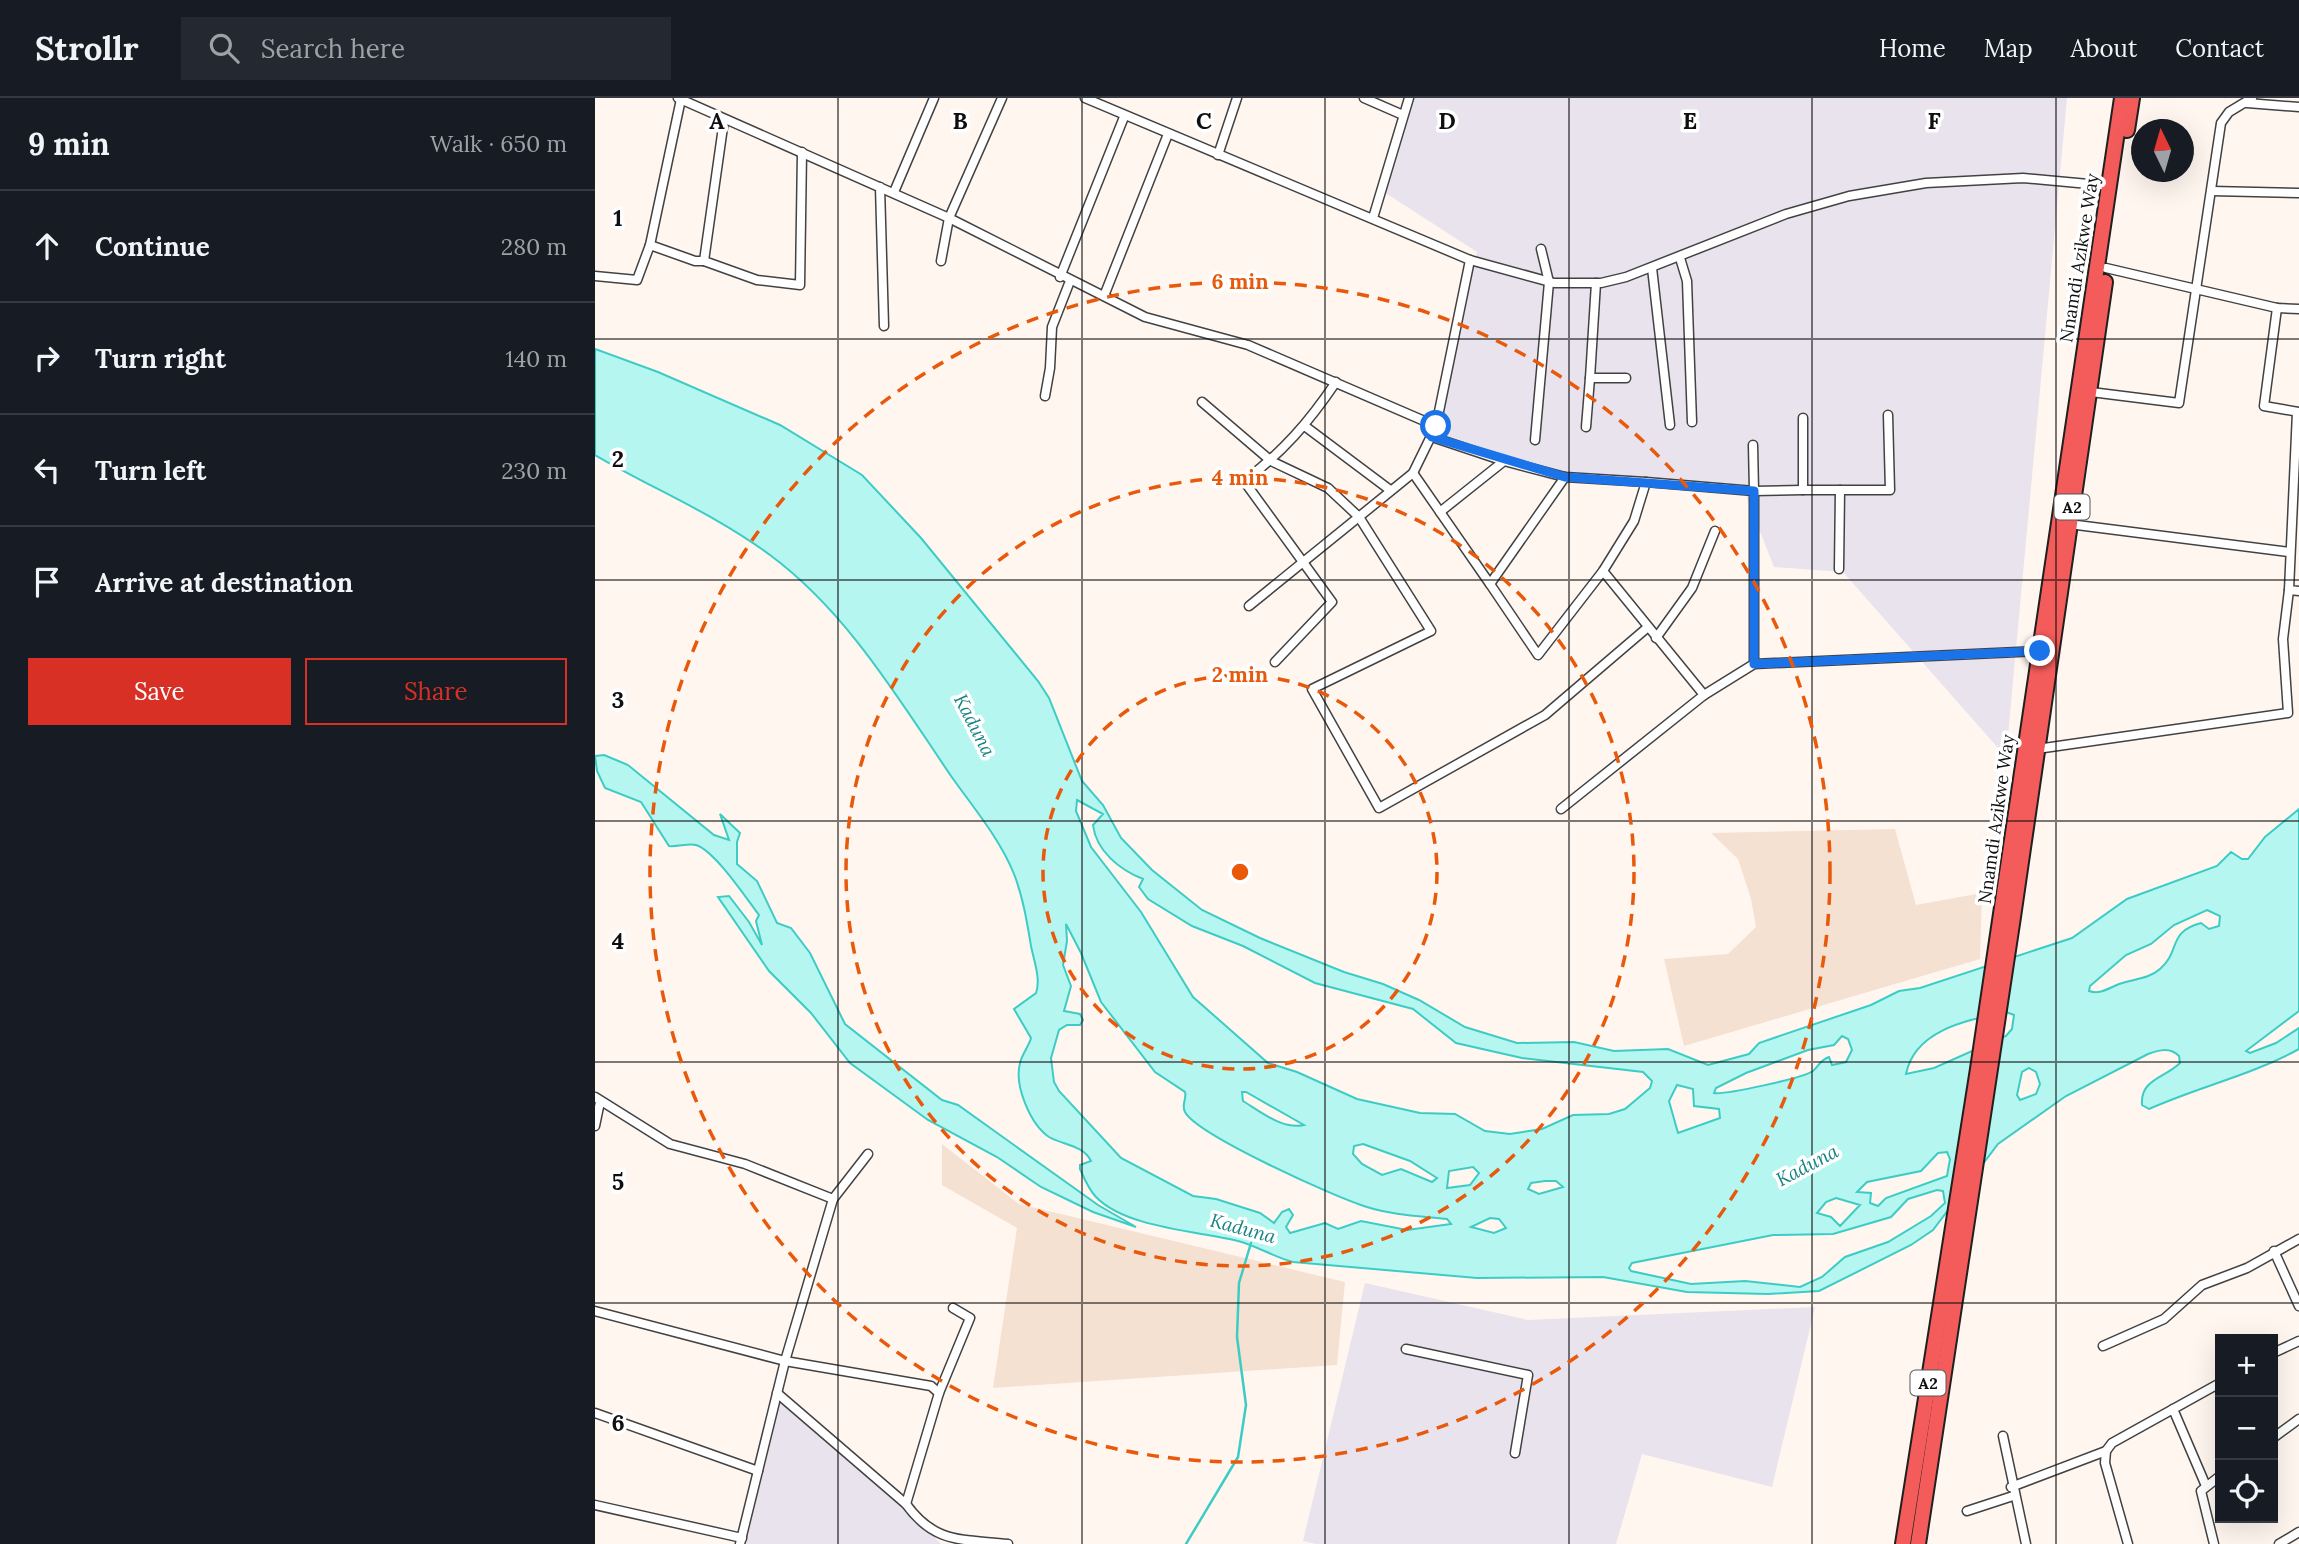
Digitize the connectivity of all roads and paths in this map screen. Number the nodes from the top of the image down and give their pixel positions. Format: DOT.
graph roads {
  1 [pos="934,98"];
  2 [pos="1002,98"];
  3 [pos="1085,98"];
  4 [pos="1237,98"];
  5 [pos="1364,98"];
  6 [pos="1409,98"];
  7 [pos="2122,98"];
  8 [pos="2132,98"];
  9 [pos="680,99"];
  10 [pos="2250,100"];
  11 [pos="2299,107"];
  12 [pos="1403,115"];
  13 [pos="1124,117"];
  14 [pos="724,120"];
  15 [pos="1168,134"];
  16 [pos="802,152"];
  17 [pos="1218,155"];
  18 [pos="2110,186"];
  19 [pos="880,187"];
  20 [pos="2212,191"];
  21 [pos="894,192"];
  22 [pos="2299,193"];
  23 [pos="949,218"];
  24 [pos="1373,218"];
  25 [pos="650,245"];
  26 [pos="1541,249"];
  27 [pos="1680,258"];
  28 [pos="1470,260"];
  29 [pos="704,261"];
  30 [pos="941,261"];
  31 [pos="1652,268"];
  32 [pos="2106,268"];
  33 [pos="595,276"];
  34 [pos="1060,276"];
  35 [pos="1070,282"];
  36 [pos="1549,282"];
  37 [pos="1596,283"];
  38 [pos="2197,288"];
  39 [pos="1104,296"];
  40 [pos="2277,308"];
  41 [pos="2299,309"];
  42 [pos="884,326"];
  43 [pos="1590,378"];
  44 [pos="1626,378"];
  45 [pos="1336,382"];
  46 [pos="2091,392"];
  47 [pos="1045,396"];
  48 [pos="1202,402"];
  49 [pos="2298,412"];
  50 [pos="1888,415"];
  51 [pos="1803,418"];
  52 [pos="1692,422"];
  53 [pos="1670,425"];
  54 [pos="1306,426"];
  55 [pos="1436,426"];
  56 [pos="1586,427"];
  57 [pos="1432,437"];
  58 [pos="1535,440"];
  59 [pos="1753,445"];
  60 [pos="1271,461"];
  61 [pos="1504,461"];
  62 [pos="1413,473"];
  63 [pos="1565,477"];
  64 [pos="1646,482"];
  65 [pos="1390,490"];
  66 [pos="1803,490"];
  67 [pos="1840,490"];
  68 [pos="1754,491"];
  69 [pos="2296,502"];
  70 [pos="1440,512"];
  71 [pos="1359,517"];
  72 [pos="2069,524"];
  73 [pos="1715,531"];
  74 [pos="2289,552"];
  75 [pos="1303,562"];
  76 [pos="1839,569"];
  77 [pos="1603,571"];
  78 [pos="1490,584"];
  79 [pos="2294,591"];
  80 [pos="1249,606"];
  81 [pos="1648,627"];
  82 [pos="1656,638"];
  83 [pos="2040,651"];
  84 [pos="1275,662"];
  85 [pos="1754,664"];
  86 [pos="1704,695"];
  87 [pos="2038,749"];
  88 [pos="1561,809"];
  89 [pos="2007,917"];
  90 [pos="597,1099"];
  91 [pos="595,1126"];
  92 [pos="868,1154"];
  93 [pos="833,1199"];
  94 [pos="1961,1222"];
  95 [pos="2299,1239"];
  96 [pos="2274,1251"];
  97 [pos="2299,1306"];
  98 [pos="953,1308"];
  99 [pos="595,1311"];
  100 [pos="2299,1341"];
  101 [pos="2103,1346"];
  102 [pos="1406,1349"];
  103 [pos="2278,1351"];
  104 [pos="785,1362"];
  105 [pos="2215,1386"];
  106 [pos="777,1393"];
  107 [pos="939,1393"];
  108 [pos="2173,1409"];
  109 [pos="595,1413"];
  110 [pos="2299,1419"];
  111 [pos="2278,1434"];
  112 [pos="2003,1436"];
  113 [pos="2106,1451"];
  114 [pos="1515,1454"];
  115 [pos="758,1471"];
  116 [pos="2215,1480"];
  117 [pos="2206,1486"];
  118 [pos="2013,1492"];
  119 [pos="906,1504"];
  120 [pos="595,1505"];
  121 [pos="1967,1511"];
  122 [pos="2299,1532"];
  123 [pos="741,1541"];
  124 [pos="1008,1544"];
  125 [pos="1903,1544"];
  126 [pos="1918,1544"];
  127 [pos="2026,1544"];
  128 [pos="2128,1544"];
  129 [pos="2214,1544"];
  130 [pos="2279,1544"];
  1 -- 21 [label="street"];
  2 -- 23 [label="street"];
  3 -- 13 [label="street"];
  4 -- 17 [label="street"];
  5 -- 12 [label="street"];
  6 -- 12 [label="street"];
  7 -- 18 [label="highway, Nnamdi Azikwe Way / A2"];
  8 -- 32 [label="highway, Nnamdi Azikwe Way / A2"];
  9 -- 14 [label="street"];
  9 -- 25 [label="street"];
  10 -- 11 [label="street"];
  10 -- 20 [label="street"];
  12 -- 24 [label="street"];
  13 -- 15 [label="street"];
  13 -- 34 [label="street"];
  14 -- 16 [label="street"];
  14 -- 29 [label="street"];
  15 -- 17 [label="street"];
  15 -- 39 [label="street"];
  16 -- 19 [label="street"];
  16 -- 29 [label="street"];
  17 -- 24 [label="street"];
  18 -- 27 [label="street"];
  18 -- 83 [label="highway, Nnamdi Azikwe Way / A2"];
  19 -- 21 [label="street"];
  19 -- 42 [label="street"];
  20 -- 22 [label="street"];
  20 -- 38 [label="street"];
  21 -- 23 [label="street"];
  23 -- 30 [label="street"];
  23 -- 34 [label="street"];
  24 -- 28 [label="street"];
  25 -- 29 [label="street"];
  25 -- 33 [label="street"];
  26 -- 36 [label="street"];
  27 -- 31 [label="street"];
  27 -- 52 [label="street"];
  28 -- 36 [label="street"];
  28 -- 55 [label="street"];
  31 -- 37 [label="street"];
  31 -- 53 [label="street"];
  32 -- 38 [label="street"];
  32 -- 46 [label="highway, Nnamdi Azikwe Way / A2"];
  34 -- 35 [label="street"];
  35 -- 39 [label="street"];
  35 -- 47 [label="street"];
  36 -- 37 [label="street"];
  36 -- 58 [label="street"];
  37 -- 43 [label="street"];
  38 -- 40 [label="street"];
  38 -- 46 [label="street"];
  39 -- 45 [label="street"];
  40 -- 41 [label="street"];
  40 -- 49 [label="street"];
  43 -- 44 [label="street"];
  43 -- 56 [label="street"];
  45 -- 54 [label="street"];
  45 -- 55 [label="street"];
  46 -- 72 [label="highway, Nnamdi Azikwe Way / A2"];
  48 -- 60 [label="street"];
  49 -- 69 [label="street"];
  50 -- 67 [label="street"];
  51 -- 66 [label="street"];
  54 -- 60 [label="street"];
  54 -- 65 [label="street"];
  55 -- 57 [label="street"];
  57 -- 61 [label="street"];
  57 -- 62 [label="street"];
  59 -- 68 [label="street"];
  60 -- 71 [label="street"];
  60 -- 75 [label="street"];
  61 -- 63 [label="street"];
  61 -- 70 [label="street"];
  62 -- 65 [label="street"];
  62 -- 70 [label="street"];
  63 -- 64 [label="street"];
  63 -- 78 [label="street"];
  64 -- 68 [label="street"];
  64 -- 77 [label="street"];
  65 -- 71 [label="street"];
  66 -- 67 [label="street"];
  66 -- 68 [label="street"];
  67 -- 76 [label="street"];
  68 -- 85 [label="street"];
  69 -- 74 [label="street"];
  70 -- 78 [label="street"];
  71 -- 75 [label="street"];
  71 -- 81 [label="street"];
  72 -- 74 [label="street"];
  72 -- 87 [label="highway, Nnamdi Azikwe Way / A2"];
  73 -- 82 [label="street"];
  74 -- 79 [label="street"];
  75 -- 80 [label="street"];
  75 -- 84 [label="street"];
  77 -- 78 [label="street"];
  77 -- 81 [label="street"];
  79 -- 87 [label="street"];
  81 -- 82 [label="street"];
  82 -- 86 [label="street"];
  83 -- 85 [label="street"];
  83 -- 89 [label="highway, Nnamdi Azikwe Way / A2"];
  85 -- 86 [label="street"];
  86 -- 88 [label="street"];
  87 -- 89 [label="highway, Nnamdi Azikwe Way / A2"];
  89 -- 94 [label="highway, Nnamdi Azikwe Way / A2"];
  90 -- 91 [label="street"];
  90 -- 93 [label="street"];
  92 -- 93 [label="street"];
  93 -- 104 [label="street"];
  94 -- 125 [label="highway, Nnamdi Azikwe Way / A2"];
  94 -- 126 [label="highway, Nnamdi Azikwe Way / A2"];
  95 -- 96 [label="street"];
  96 -- 97 [label="street"];
  96 -- 101 [label="street"];
  98 -- 107 [label="street"];
  99 -- 104 [label="street"];
  100 -- 103 [label="street"];
  102 -- 114 [label="street"];
  104 -- 106 [label="street"];
  104 -- 107 [label="street"];
  105 -- 108 [label="street"];
  106 -- 115 [label="street"];
  106 -- 119 [label="street"];
  107 -- 119 [label="street"];
  108 -- 113 [label="street"];
  108 -- 117 [label="street"];
  109 -- 115 [label="street"];
  110 -- 111 [label="street"];
  112 -- 118 [label="street"];
  113 -- 118 [label="street"];
  113 -- 128 [label="street"];
  115 -- 123 [label="street"];
  116 -- 117 [label="street"];
  117 -- 129 [label="street"];
  118 -- 121 [label="street"];
  118 -- 127 [label="street"];
  119 -- 124 [label="street"];
  120 -- 123 [label="street"];
  122 -- 130 [label="street"];
}
